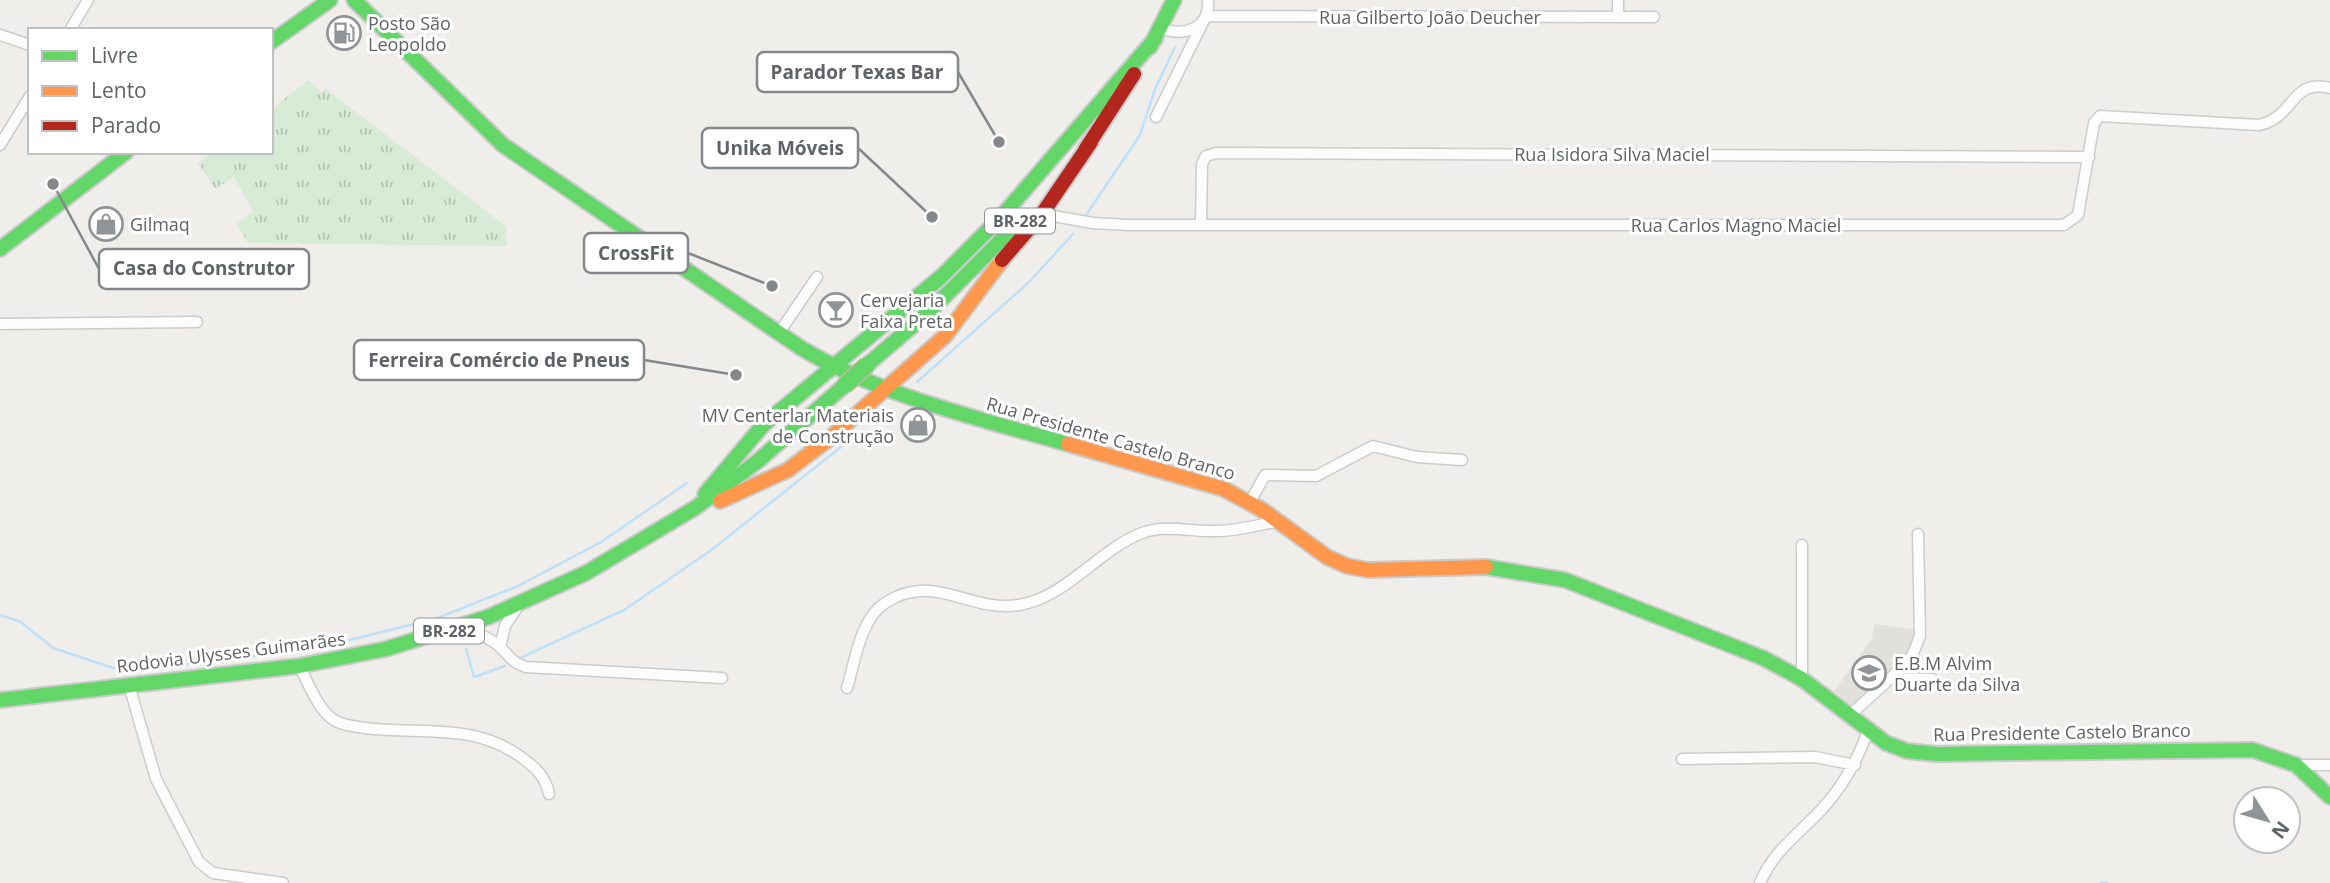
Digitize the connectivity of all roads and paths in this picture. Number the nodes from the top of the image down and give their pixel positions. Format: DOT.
graph roads {
  1 [pos="88,0"];
  2 [pos="330,0"];
  3 [pos="354,0"];
  4 [pos="1174,0"];
  5 [pos="1208,0"];
  6 [pos="1618,0"];
  7 [pos="1206,16"];
  8 [pos="1618,17"];
  9 [pos="1654,17"];
  10 [pos="71,28"];
  11 [pos="1158,33"];
  12 [pos="0,35"];
  13 [pos="273,41"];
  14 [pos="28,44"];
  15 [pos="2330,88"];
  16 [pos="28,99"];
  17 [pos="1156,117"];
  18 [pos="1091,142"];
  19 [pos="0,145"];
  20 [pos="123,154"];
  21 [pos="2089,157"];
  22 [pos="1042,214"];
  23 [pos="1201,225"];
  24 [pos="0,249"];
  25 [pos="817,277"];
  26 [pos="197,323"];
  27 [pos="0,324"];
  28 [pos="779,333"];
  29 [pos="833,367"];
  30 [pos="885,388"];
  31 [pos="1462,460"];
  32 [pos="1250,502"];
  33 [pos="695,508"];
  34 [pos="1279,521"];
  35 [pos="1918,534"];
  36 [pos="639,540"];
  37 [pos="1802,545"];
  38 [pos="518,606"];
  39 [pos="462,626"];
  40 [pos="500,647"];
  41 [pos="299,666"];
  42 [pos="722,678"];
  43 [pos="1891,678"];
  44 [pos="1802,679"];
  45 [pos="1932,679"];
  46 [pos="129,685"];
  47 [pos="847,688"];
  48 [pos="0,700"];
  49 [pos="1850,715"];
  50 [pos="1868,730"];
  51 [pos="1682,759"];
  52 [pos="1855,765"];
  53 [pos="2296,765"];
  54 [pos="2330,765"];
  55 [pos="549,794"];
  56 [pos="2330,797"];
  57 [pos="284,883"];
  58 [pos="1760,883"];
  1 -- 10 [label="street"];
  2 -- 13 [label="main road"];
  3 -- 28 [label="main road, Rua Presidente Castelo Branco"];
  4 -- 11 [label="main road, Rodovia Ulysses Guimarães / BR-282"];
  5 -- 7 [label="street"];
  6 -- 8 [label="street"];
  7 -- 8 [label="street, Rua Gilberto João Deucher"];
  7 -- 11 [label="street"];
  7 -- 17 [label="street"];
  8 -- 9 [label="street, Rua Gilberto João Deucher"];
  11 -- 18 [label="main road, Rodovia Ulysses Guimarães / BR-282"];
  11 -- 29 [label="main road"];
  12 -- 14 [label="street"];
  15 -- 21 [label="street, Rua Carlos Magno Maciel"];
  16 -- 19 [label="street"];
  18 -- 22 [label="main road"];
  18 -- 33 [label="main road, Rodovia Ulysses Guimarães / BR-282, bridge"];
  20 -- 24 [label="main road"];
  21 -- 23 [label="street, Rua Carlos Magno Maciel"];
  21 -- 23 [label="street, Rua Isidora Silva Maciel"];
  22 -- 23 [label="street, Rua Carlos Magno Maciel"];
  22 -- 30 [label="main road"];
  25 -- 28 [label="street"];
  26 -- 27 [label="street"];
  28 -- 29 [label="main road, Rua Presidente Castelo Branco"];
  29 -- 30 [label="main road, Rua Presidente Castelo Branco"];
  29 -- 33 [label="main road"];
  30 -- 32 [label="main road, Rua Presidente Castelo Branco"];
  30 -- 36 [label="main road"];
  31 -- 32 [label="street"];
  32 -- 34 [label="main road, Rua Presidente Castelo Branco"];
  33 -- 36 [label="main road, Rodovia Ulysses Guimarães / BR-282"];
  34 -- 44 [label="main road, Rua Presidente Castelo Branco"];
  34 -- 47 [label="street"];
  35 -- 43 [label="street"];
  36 -- 38 [label="main road, Rodovia Ulysses Guimarães / BR-282"];
  37 -- 44 [label="street"];
  38 -- 39 [label="main road, Rodovia Ulysses Guimarães / BR-282"];
  38 -- 40 [label="street"];
  39 -- 40 [label="street"];
  39 -- 41 [label="main road, Rodovia Ulysses Guimarães / BR-282"];
  40 -- 42 [label="street"];
  41 -- 46 [label="main road, Rodovia Ulysses Guimarães / BR-282"];
  41 -- 55 [label="street"];
  43 -- 45 [label="street"];
  43 -- 49 [label="street"];
  44 -- 49 [label="main road, Rua Presidente Castelo Branco"];
  46 -- 48 [label="main road, Rodovia Ulysses Guimarães / BR-282"];
  46 -- 57 [label="street"];
  49 -- 50 [label="main road, Rua Presidente Castelo Branco"];
  50 -- 52 [label="street"];
  50 -- 53 [label="main road, Rua Presidente Castelo Branco"];
  51 -- 52 [label="street"];
  52 -- 58 [label="street"];
  53 -- 54 [label="street"];
  53 -- 56 [label="main road, Rua Presidente Castelo Branco"];
}
